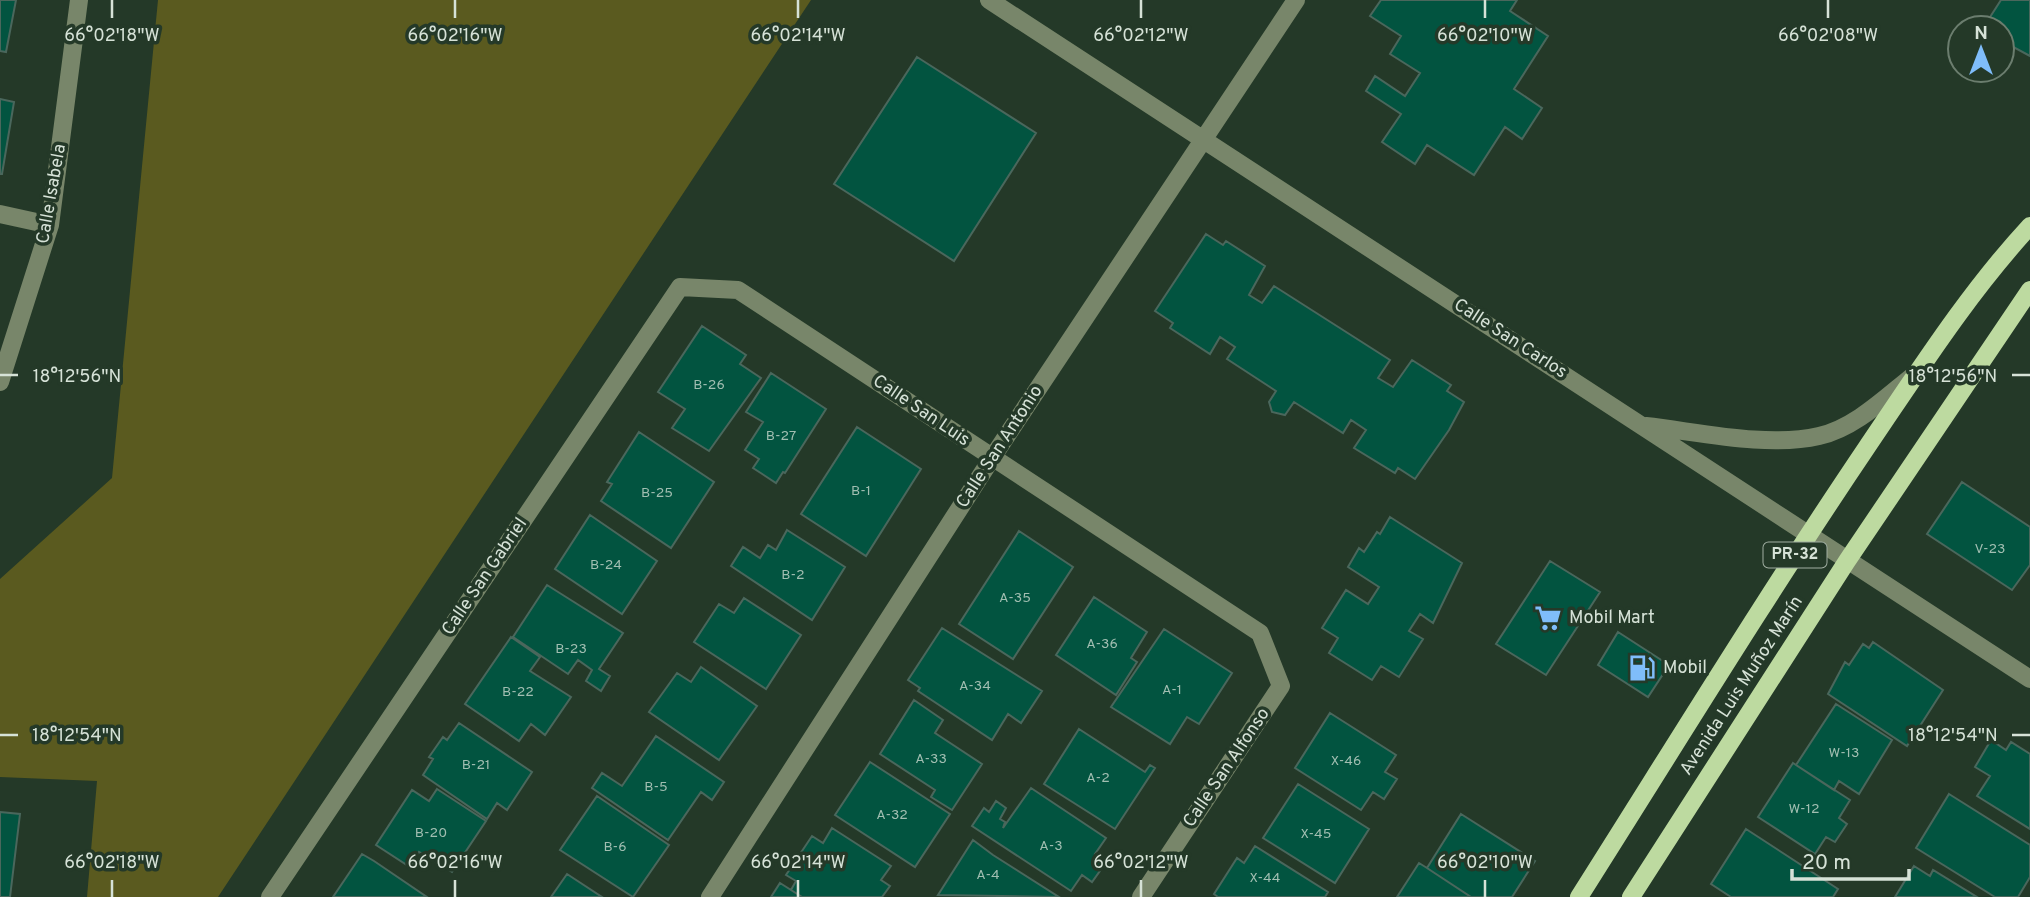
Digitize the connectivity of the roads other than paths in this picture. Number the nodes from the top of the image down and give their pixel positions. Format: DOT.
graph roads {
  1 [pos="79,0"];
  2 [pos="989,0"];
  3 [pos="1296,0"];
  4 [pos="1206,139"];
  5 [pos="0,214"];
  6 [pos="50,225"];
  7 [pos="2030,226"];
  8 [pos="680,287"];
  9 [pos="2030,290"];
  10 [pos="1919,371"];
  11 [pos="0,382"];
  12 [pos="1640,425"];
  13 [pos="992,458"];
  14 [pos="1808,535"];
  15 [pos="1847,561"];
  16 [pos="1260,632"];
  17 [pos="2030,678"];
  18 [pos="270,897"];
  19 [pos="710,897"];
  20 [pos="1141,897"];
  21 [pos="1579,897"];
  22 [pos="1631,897"];
  1 -- 6 [label="street, Calle Isabela"];
  2 -- 4 [label="street, Calle San Carlos"];
  3 -- 4 [label="street, Calle San Antonio"];
  4 -- 12 [label="street, Calle San Carlos"];
  4 -- 13 [label="street, Calle San Antonio"];
  5 -- 6 [label="street"];
  6 -- 11 [label="street, Calle Isabela"];
  7 -- 10 [label="main road, Avenida Luis Muñoz Marín / PR-32"];
  8 -- 13 [label="street, Calle San Luis"];
  8 -- 18 [label="street, Calle San Gabriel"];
  9 -- 15 [label="main road, Avenida Luis Muñoz Marín / PR-32"];
  10 -- 12 [label="street"];
  10 -- 14 [label="main road, Avenida Luis Muñoz Marín / PR-32"];
  12 -- 14 [label="street, Calle San Carlos"];
  13 -- 16 [label="street, Calle San Luis"];
  13 -- 19 [label="street, Calle San Antonio"];
  14 -- 15 [label="street, Calle San Carlos"];
  14 -- 21 [label="main road, Avenida Luis Muñoz Marín / PR-32"];
  15 -- 17 [label="street, Calle San Carlos"];
  15 -- 22 [label="main road, Avenida Luis Muñoz Marín / PR-32"];
  16 -- 20 [label="street, Calle San Alfonso"];
}
